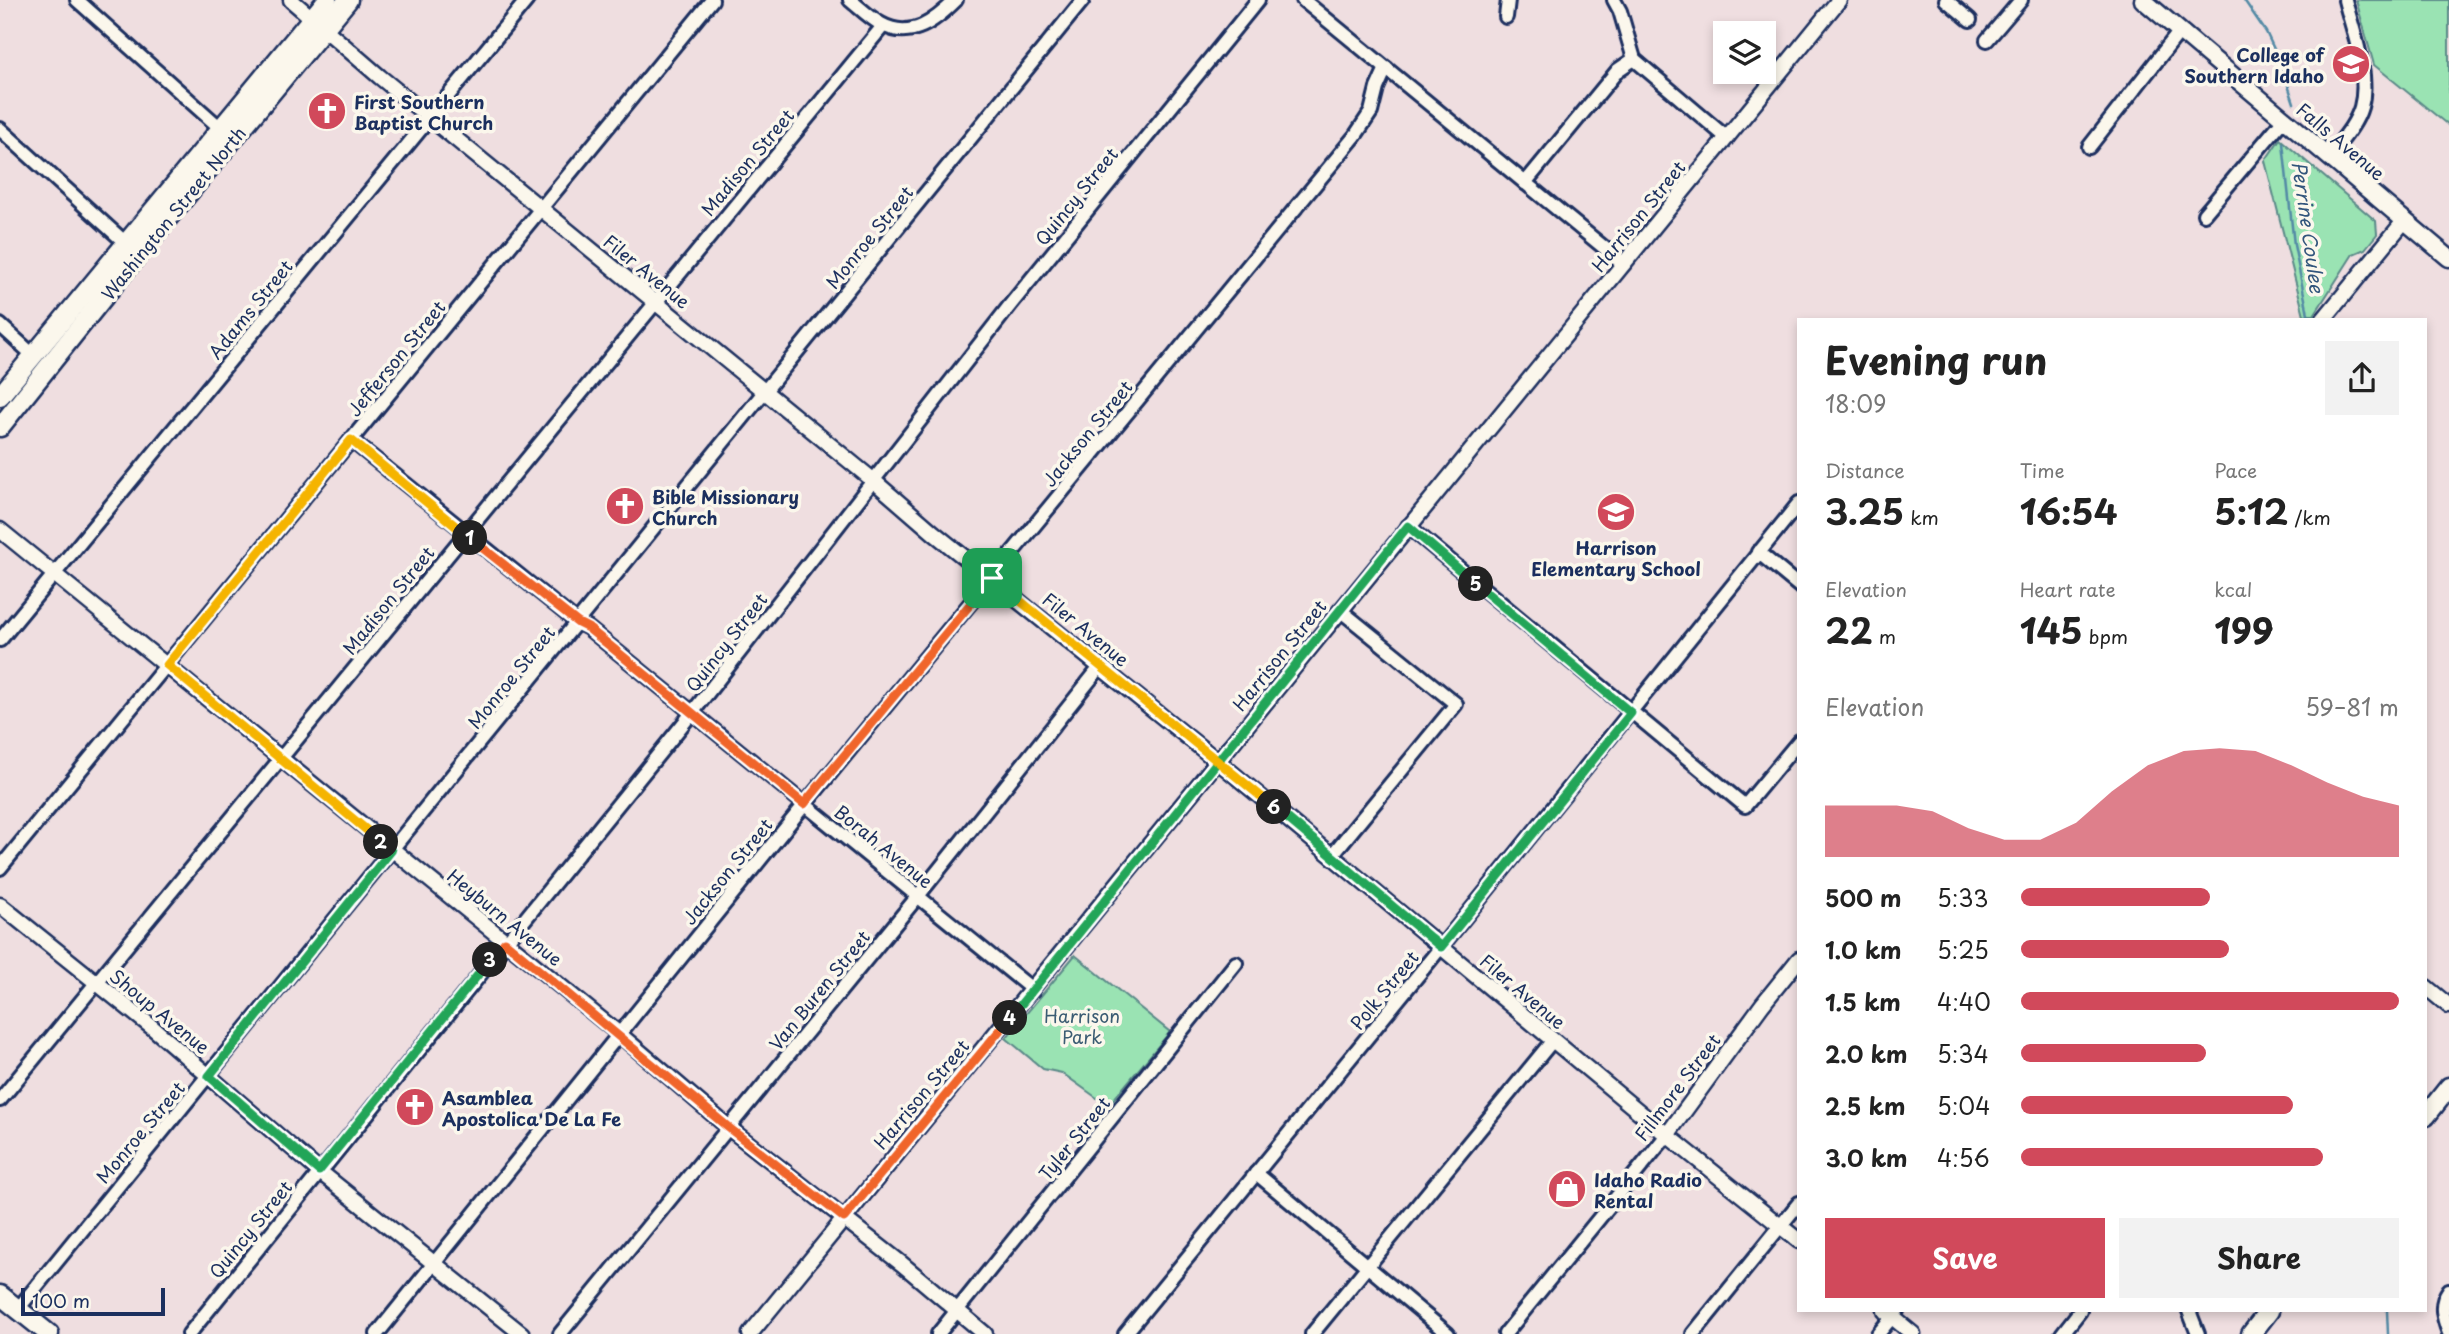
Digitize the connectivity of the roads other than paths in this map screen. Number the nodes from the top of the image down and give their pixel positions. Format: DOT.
graph roads {
  1 [pos="78,0"];
  2 [pos="291,0"];
  3 [pos="327,0"];
  4 [pos="348,0"];
  5 [pos="527,0"];
  6 [pos="712,0"];
  7 [pos="850,0"];
  8 [pos="956,0"];
  9 [pos="1083,0"];
  10 [pos="1258,0"];
  11 [pos="1303,0"];
  12 [pos="1508,0"];
  13 [pos="1614,0"];
  14 [pos="1839,0"];
  15 [pos="1946,0"];
  16 [pos="2021,0"];
  17 [pos="2143,0"];
  18 [pos="2345,0"];
  19 [pos="1506,17"];
  20 [pos="1970,20"];
  21 [pos="317,23"];
  22 [pos="883,26"];
  23 [pos="2180,31"];
  24 [pos="1987,40"];
  25 [pos="1634,59"];
  26 [pos="1386,68"];
  27 [pos="431,118"];
  28 [pos="2284,119"];
  29 [pos="0,129"];
  30 [pos="227,134"];
  31 [pos="1727,138"];
  32 [pos="2089,147"];
  33 [pos="2329,157"];
  34 [pos="1525,183"];
  35 [pos="542,209"];
  36 [pos="2204,214"];
  37 [pos="2405,220"];
  38 [pos="132,249"];
  39 [pos="2449,257"];
  40 [pos="1624,264"];
  41 [pos="655,301"];
  42 [pos="2325,318"];
  43 [pos="0,325"];
  44 [pos="33,355"];
  45 [pos="766,392"];
  46 [pos="0,396"];
  47 [pos="0,427"];
  48 [pos="351,440"];
  49 [pos="874,481"];
  50 [pos="1797,505"];
  51 [pos="1408,526"];
  52 [pos="0,530"];
  53 [pos="465,534"];
  54 [pos="1758,552"];
  55 [pos="55,575"];
  56 [pos="992,578"];
  57 [pos="1797,584"];
  58 [pos="1340,610"];
  59 [pos="578,623"];
  60 [pos="0,640"];
  61 [pos="167,665"];
  62 [pos="1101,666"];
  63 [pos="692,713"];
  64 [pos="1631,713"];
  65 [pos="1797,743"];
  66 [pos="281,760"];
  67 [pos="1217,761"];
  68 [pos="804,804"];
  69 [pos="391,851"];
  70 [pos="1332,855"];
  71 [pos="0,868"];
  72 [pos="918,895"];
  73 [pos="0,905"];
  74 [pos="505,942"];
  75 [pos="1441,947"];
  76 [pos="1797,961"];
  77 [pos="1236,964"];
  78 [pos="96,982"];
  79 [pos="2427,988"];
  80 [pos="1032,990"];
  81 [pos="2449,1006"];
  82 [pos="618,1033"];
  83 [pos="1553,1040"];
  84 [pos="209,1076"];
  85 [pos="2449,1087"];
  86 [pos="0,1100"];
  87 [pos="2427,1115"];
  88 [pos="729,1128"];
  89 [pos="1667,1135"];
  90 [pos="319,1171"];
  91 [pos="1256,1173"];
  92 [pos="1797,1205"];
  93 [pos="844,1218"];
  94 [pos="1780,1226"];
  95 [pos="1797,1239"];
  96 [pos="435,1263"];
  97 [pos="1367,1266"];
  98 [pos="2449,1290"];
  99 [pos="0,1295"];
  100 [pos="18,1309"];
  101 [pos="957,1311"];
  102 [pos="2079,1312"];
  103 [pos="2189,1312"];
  104 [pos="2268,1312"];
  105 [pos="1892,1313"];
  106 [pos="2449,1333"];
  107 [pos="49,1334"];
  108 [pos="189,1334"];
  109 [pos="377,1334"];
  110 [pos="522,1334"];
  111 [pos="561,1334"];
  112 [pos="750,1334"];
  113 [pos="938,1334"];
  114 [pos="985,1334"];
  115 [pos="1125,1334"];
  116 [pos="1312,1334"];
  117 [pos="1448,1334"];
  118 [pos="1505,1334"];
  119 [pos="1693,1334"];
  120 [pos="1878,1334"];
  121 [pos="1913,1334"];
  122 [pos="2062,1334"];
  123 [pos="2198,1334"];
  124 [pos="2250,1334"];
  1 -- 30 [label="street"];
  2 -- 21 [label="street, Filer Avenue"];
  3 -- 21 [label="main road, Washington Street North"];
  4 -- 21 [label="main road, Washington Street North"];
  5 -- 27 [label="street, Adams Street"];
  6 -- 35 [label="street, Jefferson Street"];
  7 -- 22 [label="street"];
  8 -- 22 [label="street"];
  9 -- 45 [label="street, Monroe Street"];
  10 -- 49 [label="street, Quincy Street"];
  11 -- 26 [label="street"];
  12 -- 19 [label="street"];
  13 -- 25 [label="street"];
  14 -- 31 [label="street, Harrison Street"];
  15 -- 20 [label="street"];
  16 -- 24 [label="street"];
  17 -- 23 [label="main road, Falls Avenue"];
  18 -- 33 [label="street"];
  21 -- 27 [label="street, Filer Avenue"];
  21 -- 30 [label="main road, Washington Street North"];
  22 -- 41 [label="street, Madison Street"];
  23 -- 28 [label="main road, Falls Avenue"];
  23 -- 32 [label="street"];
  25 -- 31 [label="street"];
  25 -- 34 [label="street"];
  26 -- 34 [label="street"];
  26 -- 56 [label="street, Jackson Street"];
  27 -- 35 [label="street, Filer Avenue"];
  27 -- 55 [label="street, Adams Street"];
  28 -- 33 [label="main road, Falls Avenue"];
  28 -- 36 [label="street"];
  29 -- 38 [label="street"];
  30 -- 38 [label="main road, Washington Street North"];
  31 -- 40 [label="street, Harrison Street"];
  33 -- 37 [label="main road, Falls Avenue"];
  34 -- 40 [label="street"];
  35 -- 41 [label="street, Filer Avenue"];
  35 -- 48 [label="street, Jefferson Street"];
  37 -- 39 [label="main road, Falls Avenue"];
  37 -- 42 [label="street"];
  38 -- 44 [label="main road, Washington Street North"];
  38 -- 47 [label="main road, Washington Street North"];
  40 -- 51 [label="street, Harrison Street"];
  41 -- 45 [label="street, Filer Avenue"];
  41 -- 53 [label="street, Madison Street"];
  43 -- 44 [label="street"];
  44 -- 46 [label="main road, Washington Street North"];
  45 -- 49 [label="street, Filer Avenue"];
  45 -- 59 [label="street, Monroe Street"];
  48 -- 53 [label="street, Borah Avenue"];
  48 -- 61 [label="street, Jefferson Street"];
  49 -- 56 [label="street, Filer Avenue"];
  49 -- 63 [label="street, Quincy Street"];
  50 -- 54 [label="street, Polk Street"];
  51 -- 58 [label="street, Harrison Street"];
  51 -- 64 [label="street"];
  52 -- 55 [label="street, Heyburn Avenue"];
  53 -- 59 [label="street, Borah Avenue"];
  53 -- 66 [label="street, Madison Street"];
  54 -- 57 [label="street"];
  54 -- 64 [label="street, Polk Street"];
  55 -- 60 [label="street, Adams Street"];
  55 -- 61 [label="street, Heyburn Avenue"];
  56 -- 62 [label="street, Filer Avenue"];
  56 -- 68 [label="street, Jackson Street"];
  58 -- 67 [label="street, Harrison Street"];
  58 -- 70 [label="street"];
  59 -- 63 [label="street, Borah Avenue"];
  59 -- 69 [label="street, Monroe Street"];
  61 -- 66 [label="street, Heyburn Avenue"];
  61 -- 71 [label="street, Jefferson Street"];
  62 -- 67 [label="street, Filer Avenue"];
  62 -- 72 [label="street, Van Buren Street"];
  63 -- 68 [label="street, Borah Avenue"];
  63 -- 74 [label="street, Quincy Street"];
  64 -- 65 [label="street"];
  64 -- 75 [label="street, Polk Street"];
  66 -- 69 [label="street, Heyburn Avenue"];
  66 -- 78 [label="street, Madison Street"];
  67 -- 70 [label="street, Filer Avenue"];
  67 -- 80 [label="street, Harrison Street"];
  68 -- 72 [label="street, Borah Avenue"];
  68 -- 82 [label="street, Jackson Street"];
  69 -- 74 [label="street, Heyburn Avenue"];
  69 -- 84 [label="street, Monroe Street"];
  70 -- 75 [label="street, Filer Avenue"];
  72 -- 80 [label="street, Borah Avenue"];
  72 -- 88 [label="street, Van Buren Street"];
  73 -- 78 [label="street, Shoup Avenue"];
  74 -- 82 [label="street, Heyburn Avenue"];
  74 -- 90 [label="street, Quincy Street"];
  75 -- 83 [label="street, Filer Avenue"];
  75 -- 91 [label="street, Polk Street"];
  76 -- 89 [label="street, Fillmore Street"];
  77 -- 101 [label="street, Tyler Street"];
  78 -- 84 [label="street, Shoup Avenue"];
  78 -- 86 [label="street, Madison Street"];
  79 -- 81 [label="street"];
  80 -- 93 [label="street, Harrison Street"];
  82 -- 88 [label="street, Heyburn Avenue"];
  82 -- 96 [label="street, Jackson Street"];
  83 -- 89 [label="street, Filer Avenue"];
  83 -- 97 [label="street"];
  84 -- 90 [label="street, Shoup Avenue"];
  84 -- 100 [label="street, Monroe Street"];
  85 -- 87 [label="main road"];
  88 -- 93 [label="street, Heyburn Avenue"];
  88 -- 111 [label="street, Van Buren Street"];
  89 -- 94 [label="street, Filer Avenue"];
  89 -- 118 [label="street, Fillmore Street"];
  90 -- 96 [label="street, Shoup Avenue"];
  90 -- 108 [label="street, Quincy Street"];
  91 -- 97 [label="street"];
  91 -- 115 [label="street, Polk Street"];
  92 -- 94 [label="street"];
  93 -- 101 [label="street, Heyburn Avenue"];
  93 -- 112 [label="street, Harrison Street"];
  94 -- 95 [label="street, Filer Avenue"];
  94 -- 119 [label="street"];
  96 -- 109 [label="street, Jackson Street"];
  96 -- 110 [label="street, Shoup Avenue"];
  97 -- 116 [label="street"];
  97 -- 117 [label="street"];
  98 -- 106 [label="street"];
  99 -- 100 [label="main road"];
  100 -- 107 [label="main road"];
  101 -- 113 [label="street, Tyler Street"];
  101 -- 114 [label="street, Heyburn Avenue"];
  102 -- 122 [label="street"];
  103 -- 123 [label="street"];
  104 -- 124 [label="main road"];
  105 -- 120 [label="street"];
  105 -- 121 [label="street"];
}
